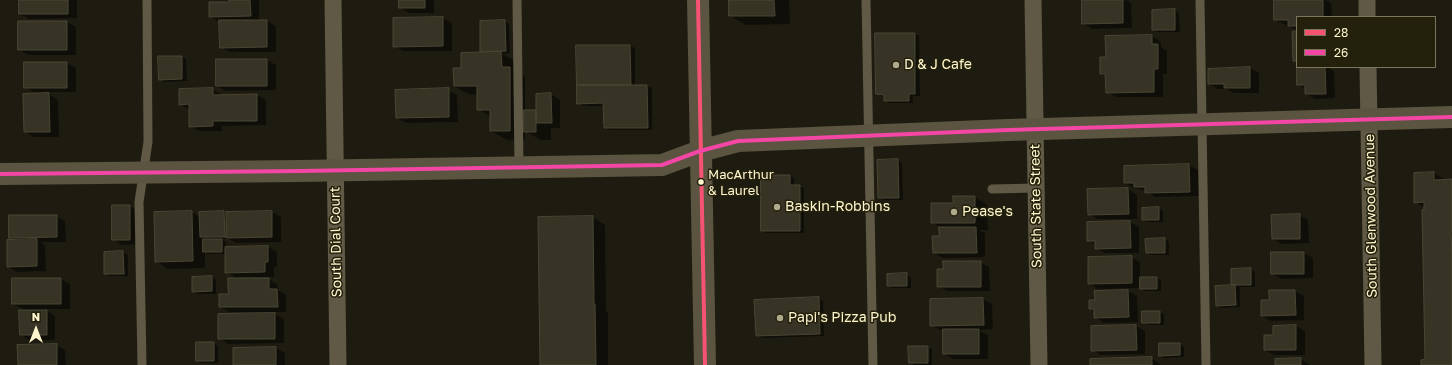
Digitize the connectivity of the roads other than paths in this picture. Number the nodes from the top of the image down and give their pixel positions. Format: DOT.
graph roads {
  1 [pos="147,0"];
  2 [pos="333,0"];
  3 [pos="517,0"];
  4 [pos="698,0"];
  5 [pos="866,0"];
  6 [pos="1033,0"];
  7 [pos="1200,0"];
  8 [pos="1367,0"];
  9 [pos="1367,16"];
  10 [pos="1368,68"];
  11 [pos="1452,117"];
  12 [pos="1369,119"];
  13 [pos="1202,124"];
  14 [pos="1035,130"];
  15 [pos="869,136"];
  16 [pos="700,151"];
  17 [pos="519,167"];
  18 [pos="335,171"];
  19 [pos="144,172"];
  20 [pos="0,174"];
  21 [pos="1036,188"];
  22 [pos="992,189"];
  23 [pos="142,365"];
  24 [pos="338,365"];
  25 [pos="704,365"];
  26 [pos="873,365"];
  27 [pos="1039,365"];
  28 [pos="1206,365"];
  29 [pos="1373,365"];
  1 -- 19 [label="lane"];
  2 -- 18 [label="street, South Dial Court"];
  3 -- 17 [label="lane"];
  4 -- 16 [label="street"];
  5 -- 15 [label="lane"];
  6 -- 14 [label="street, South State Street"];
  7 -- 13 [label="lane"];
  8 -- 9 [label="street"];
  10 -- 12 [label="street, South Glenwood Avenue"];
  11 -- 12 [label="street"];
  12 -- 13 [label="street"];
  12 -- 29 [label="street, South Glenwood Avenue"];
  13 -- 14 [label="street"];
  13 -- 28 [label="lane"];
  14 -- 15 [label="street"];
  14 -- 21 [label="street, South State Street"];
  15 -- 16 [label="street"];
  15 -- 26 [label="lane"];
  16 -- 17 [label="street"];
  16 -- 25 [label="street"];
  17 -- 18 [label="street"];
  18 -- 19 [label="street"];
  18 -- 24 [label="street, South Dial Court"];
  19 -- 20 [label="street"];
  19 -- 23 [label="lane"];
  21 -- 22 [label="lane"];
  21 -- 27 [label="street, South State Street"];
}
